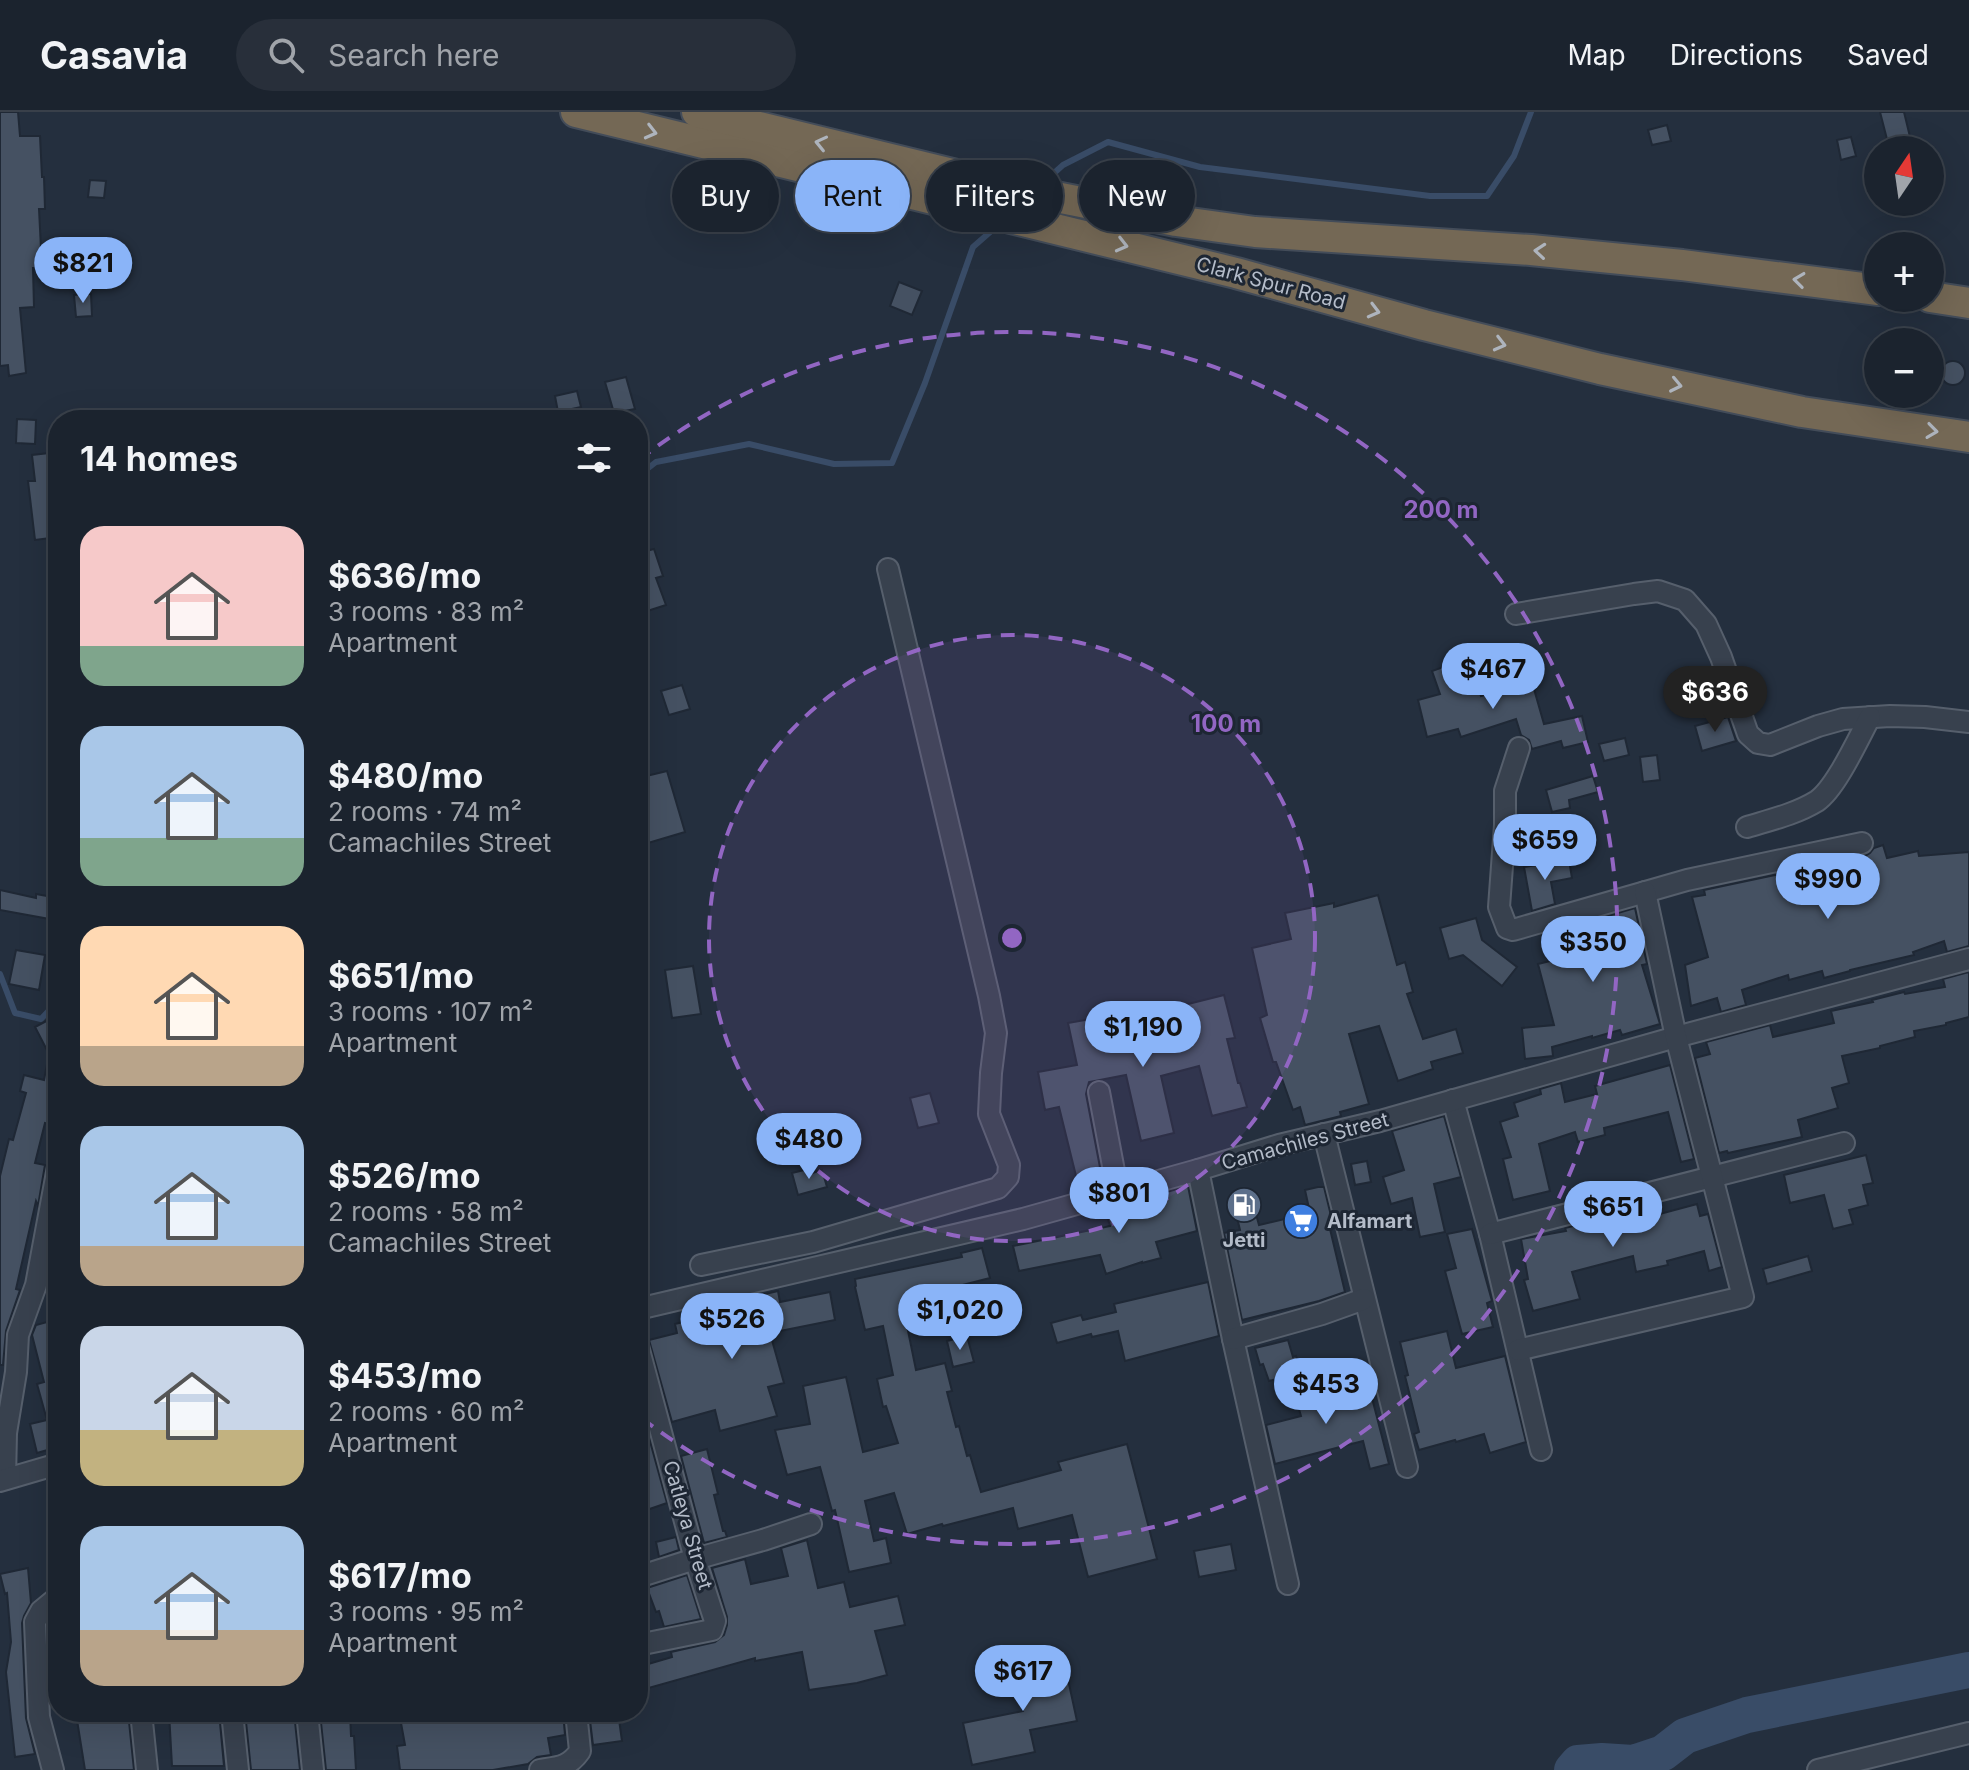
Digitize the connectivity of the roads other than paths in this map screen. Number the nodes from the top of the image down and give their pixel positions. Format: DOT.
graph roads {
  1 [pos="576,112"];
  2 [pos="697,112"];
  3 [pos="1864,288"];
  4 [pos="1944,299"];
  5 [pos="1969,303"];
  6 [pos="1969,437"];
  7 [pos="888,569"];
  8 [pos="1516,614"];
  9 [pos="1870,717"];
  10 [pos="1969,722"];
  11 [pos="1519,748"];
  12 [pos="1747,827"];
  13 [pos="1862,843"];
  14 [pos="1645,892"];
  15 [pos="1969,959"];
  16 [pos="1676,1037"];
  17 [pos="1099,1092"];
  18 [pos="1453,1100"];
  19 [pos="1324,1134"];
  20 [pos="1844,1143"];
  21 [pos="1198,1170"];
  22 [pos="1712,1176"];
  23 [pos="1118,1192"];
  24 [pos="1490,1234"];
  25 [pos="48,1263"];
  26 [pos="701,1265"];
  27 [pos="1364,1299"];
  28 [pos="648,1307"];
  29 [pos="1233,1339"];
  30 [pos="1518,1350"];
  31 [pos="648,1383"];
  32 [pos="1541,1450"];
  33 [pos="48,1467"];
  34 [pos="1407,1467"];
  35 [pos="3,1480"];
  36 [pos="811,1524"];
  37 [pos="695,1559"];
  38 [pos="648,1574"];
  39 [pos="1288,1584"];
  40 [pos="48,1605"];
  41 [pos="648,1644"];
  42 [pos="142,1722"];
  43 [pos="233,1722"];
  44 [pos="308,1722"];
  45 [pos="577,1722"];
  46 [pos="1969,1733"];
  47 [pos="580,1760"];
  48 [pos="53,1770"];
  49 [pos="147,1770"];
  50 [pos="238,1770"];
  51 [pos="313,1770"];
  52 [pos="540,1770"];
  53 [pos="1818,1770"];
  1 -- 6 [label="highway, Clark Spur Road, one-way"];
  3 -- 2 [label="highway, Clark Spur Road, one-way"];
  4 -- 5 [label="highway"];
  7 -- 26 [label="street"];
  8 -- 9 [label="street"];
  9 -- 10 [label="street"];
  9 -- 12 [label="street"];
  11 -- 14 [label="street"];
  13 -- 14 [label="street"];
  14 -- 16 [label="street"];
  15 -- 16 [label="street, Camachiles Street"];
  16 -- 18 [label="street, Camachiles Street"];
  16 -- 22 [label="street"];
  17 -- 23 [label="street"];
  18 -- 19 [label="street, Camachiles Street"];
  18 -- 24 [label="street"];
  19 -- 21 [label="street, Camachiles Street"];
  19 -- 27 [label="street"];
  20 -- 22 [label="street"];
  21 -- 23 [label="street, Camachiles Street"];
  21 -- 29 [label="street"];
  22 -- 24 [label="street"];
  22 -- 30 [label="street"];
  23 -- 28 [label="street, Camachiles Street"];
  24 -- 30 [label="street"];
  25 -- 35 [label="street"];
  27 -- 29 [label="street"];
  27 -- 34 [label="street"];
  29 -- 39 [label="street"];
  30 -- 32 [label="street"];
  31 -- 37 [label="street, Catleya Street"];
  33 -- 35 [label="street"];
  36 -- 37 [label="street"];
  37 -- 38 [label="street"];
  37 -- 41 [label="street, Catleya Street"];
  40 -- 48 [label="street"];
  42 -- 49 [label="street"];
  43 -- 50 [label="street"];
  44 -- 51 [label="street"];
  45 -- 47 [label="street"];
  46 -- 53 [label="street"];
  47 -- 52 [label="street"];
}
